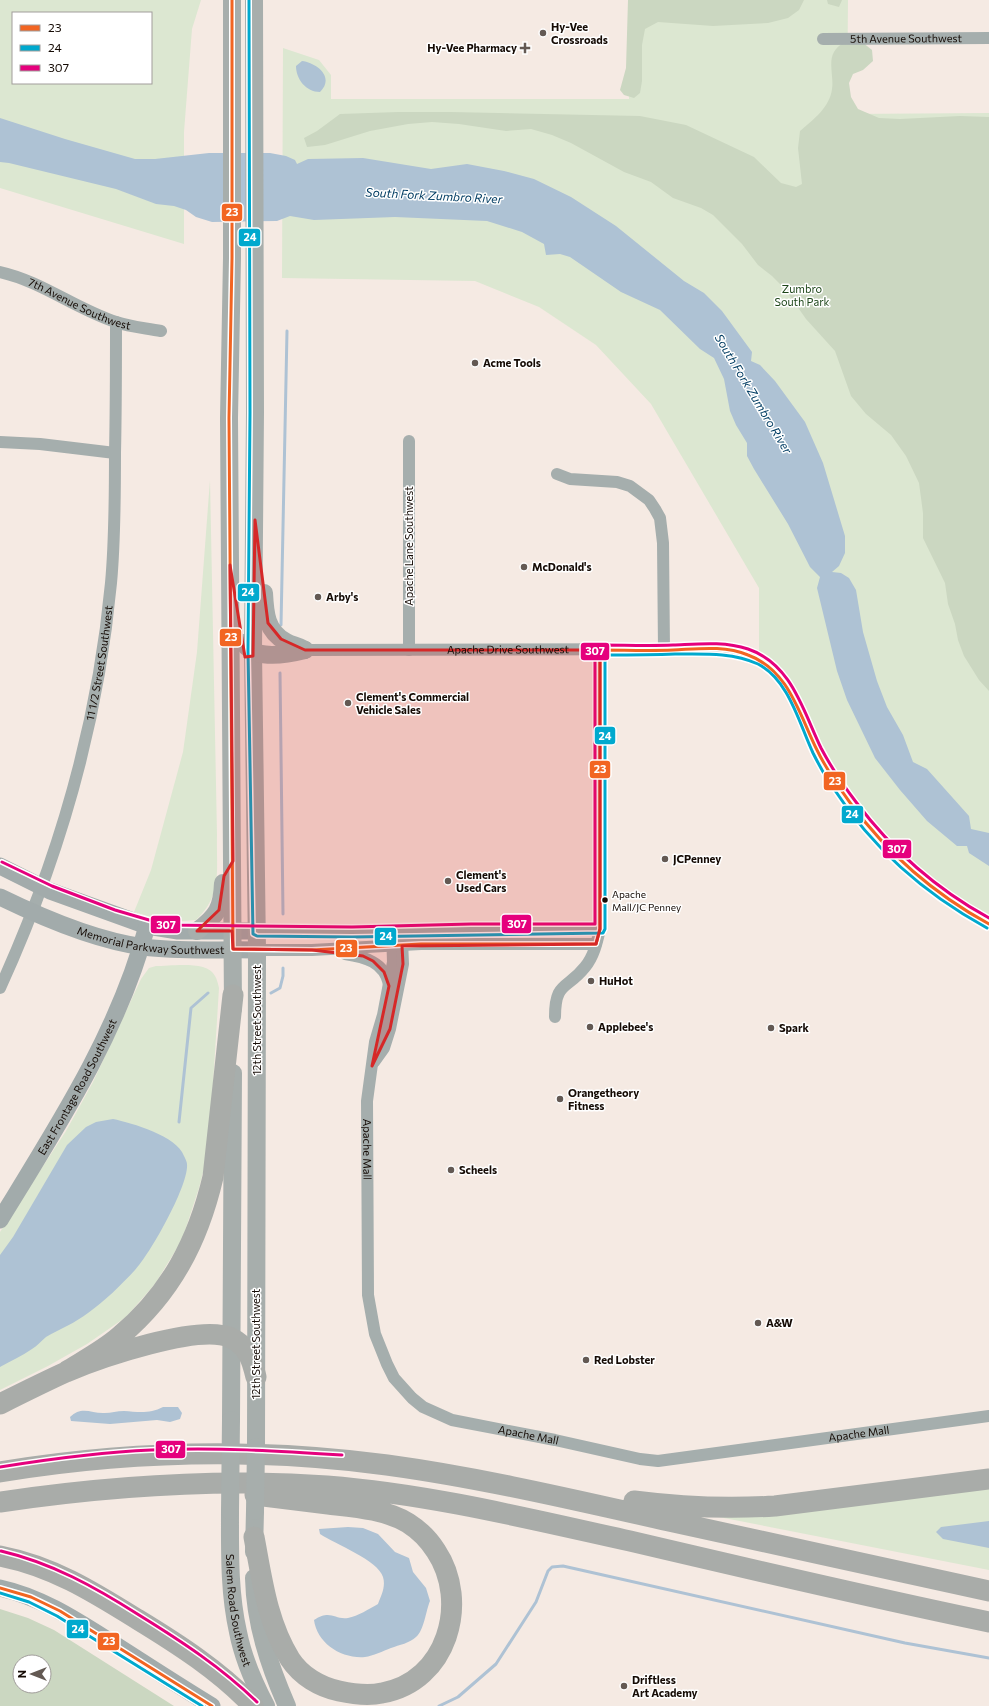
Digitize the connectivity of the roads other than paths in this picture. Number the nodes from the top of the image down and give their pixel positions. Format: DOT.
graph roads {
  1 [pos="232,0"];
  2 [pos="254,0"];
  3 [pos="989,38"];
  4 [pos="823,39"];
  5 [pos="0,272"];
  6 [pos="116,322"];
  7 [pos="161,331"];
  8 [pos="409,441"];
  9 [pos="0,442"];
  10 [pos="115,453"];
  11 [pos="557,474"];
  12 [pos="255,520"];
  13 [pos="230,565"];
  14 [pos="305,650"];
  15 [pos="409,650"];
  16 [pos="600,650"];
  17 [pos="664,650"];
  18 [pos="253,651"];
  19 [pos="282,655"];
  20 [pos="254,715"];
  21 [pos="233,861"];
  22 [pos="0,866"];
  23 [pos="41,888"];
  24 [pos="0,897"];
  25 [pos="33,912"];
  26 [pos="989,924"];
  27 [pos="147,926"];
  28 [pos="600,929"];
  29 [pos="397,930"];
  30 [pos="197,931"];
  31 [pos="232,931"];
  32 [pos="257,931"];
  33 [pos="596,944"];
  34 [pos="397,946"];
  35 [pos="142,947"];
  36 [pos="233,950"];
  37 [pos="257,950"];
  38 [pos="312,950"];
  39 [pos="389,986"];
  40 [pos="0,988"];
  41 [pos="233,995"];
  42 [pos="555,1017"];
  43 [pos="372,1066"];
  44 [pos="0,1220"];
  45 [pos="231,1338"];
  46 [pos="67,1372"];
  47 [pos="256,1378"];
  48 [pos="0,1404"];
  49 [pos="989,1416"];
  50 [pos="0,1472"];
  51 [pos="989,1479"];
  52 [pos="164,1484"];
  53 [pos="516,1487"];
  54 [pos="0,1502"];
  55 [pos="254,1537"];
  56 [pos="0,1556"];
  57 [pos="0,1588"];
  58 [pos="989,1591"];
  59 [pos="989,1622"];
  60 [pos="212,1706"];
  61 [pos="253,1706"];
  62 [pos="266,1706"];
  63 [pos="287,1706"];
  1 -- 13 [label="main road"];
  2 -- 12 [label="main road, 12th Street Southwest"];
  3 -- 4 [label="street, 5th Avenue Southwest"];
  5 -- 6 [label="street, 7th Avenue Southwest"];
  6 -- 7 [label="street, 7th Avenue Southwest"];
  6 -- 10 [label="street, 11 1/2 Street Southwest"];
  8 -- 15 [label="street, Apache Lane Southwest"];
  9 -- 10 [label="street"];
  10 -- 23 [label="street, 11 1/2 Street Southwest"];
  11 -- 17 [label="street"];
  12 -- 14 [label="main road"];
  12 -- 18 [label="main road, 12th Street Southwest"];
  13 -- 18 [label="main road"];
  13 -- 21 [label="main road"];
  14 -- 15 [label="street, Apache Drive Southwest"];
  14 -- 19 [label="main road"];
  15 -- 16 [label="street, Apache Drive Southwest"];
  16 -- 17 [label="street, Apache Drive Southwest"];
  16 -- 28 [label="street"];
  17 -- 26 [label="street, Apache Drive Southwest"];
  18 -- 19 [label="main road"];
  18 -- 20 [label="main road, 12th Street Southwest"];
  19 -- 20 [label="main road"];
  20 -- 32 [label="main road, 12th Street Southwest"];
  21 -- 30 [label="main road"];
  21 -- 31 [label="main road"];
  22 -- 23 [label="street, Memorial Parkway Southwest"];
  23 -- 25 [label="street, 11 1/2 Street Southwest"];
  23 -- 27 [label="street, Memorial Parkway Southwest"];
  24 -- 25 [label="street, Memorial Parkway Southwest"];
  25 -- 35 [label="street, Memorial Parkway Southwest"];
  25 -- 40 [label="street, 11 1/2 Street Southwest"];
  27 -- 30 [label="street, Memorial Parkway Southwest"];
  27 -- 35 [label="street, East Frontage Road Southwest"];
  28 -- 29 [label="street, Memorial Parkway Southwest"];
  28 -- 33 [label="street"];
  29 -- 32 [label="street, Memorial Parkway Southwest"];
  29 -- 34 [label="street"];
  30 -- 31 [label="street, Memorial Parkway Southwest"];
  31 -- 32 [label="street, Memorial Parkway Southwest"];
  31 -- 36 [label="main road"];
  32 -- 37 [label="main road, 12th Street Southwest"];
  33 -- 34 [label="street, Memorial Parkway Southwest"];
  33 -- 42 [label="street"];
  34 -- 38 [label="street, Memorial Parkway Southwest"];
  34 -- 39 [label="street, Apache Mall"];
  34 -- 43 [label="street"];
  35 -- 36 [label="street, Memorial Parkway Southwest"];
  35 -- 44 [label="street, East Frontage Road Southwest"];
  36 -- 37 [label="street, Memorial Parkway Southwest"];
  36 -- 41 [label="main road"];
  37 -- 38 [label="street, Memorial Parkway Southwest"];
  37 -- 47 [label="main road, 12th Street Southwest"];
  38 -- 39 [label="street"];
  39 -- 43 [label="street, Apache Mall"];
  41 -- 45 [label="main road"];
  41 -- 46 [label="highway"];
  43 -- 49 [label="street, Apache Mall"];
  45 -- 46 [label="highway"];
  45 -- 47 [label="highway"];
  45 -- 62 [label="main road, Salem Road Southwest, bridge"];
  46 -- 48 [label="highway"];
  47 -- 55 [label="main road, 12th Street Southwest, bridge"];
  50 -- 53 [label="highway"];
  51 -- 53 [label="highway"];
  52 -- 54 [label="highway"];
  52 -- 55 [label="highway"];
  52 -- 59 [label="highway"];
  53 -- 58 [label="highway"];
  55 -- 63 [label="main road, Salem Road Southwest"];
  56 -- 61 [label="highway"];
  57 -- 60 [label="street"];
}
